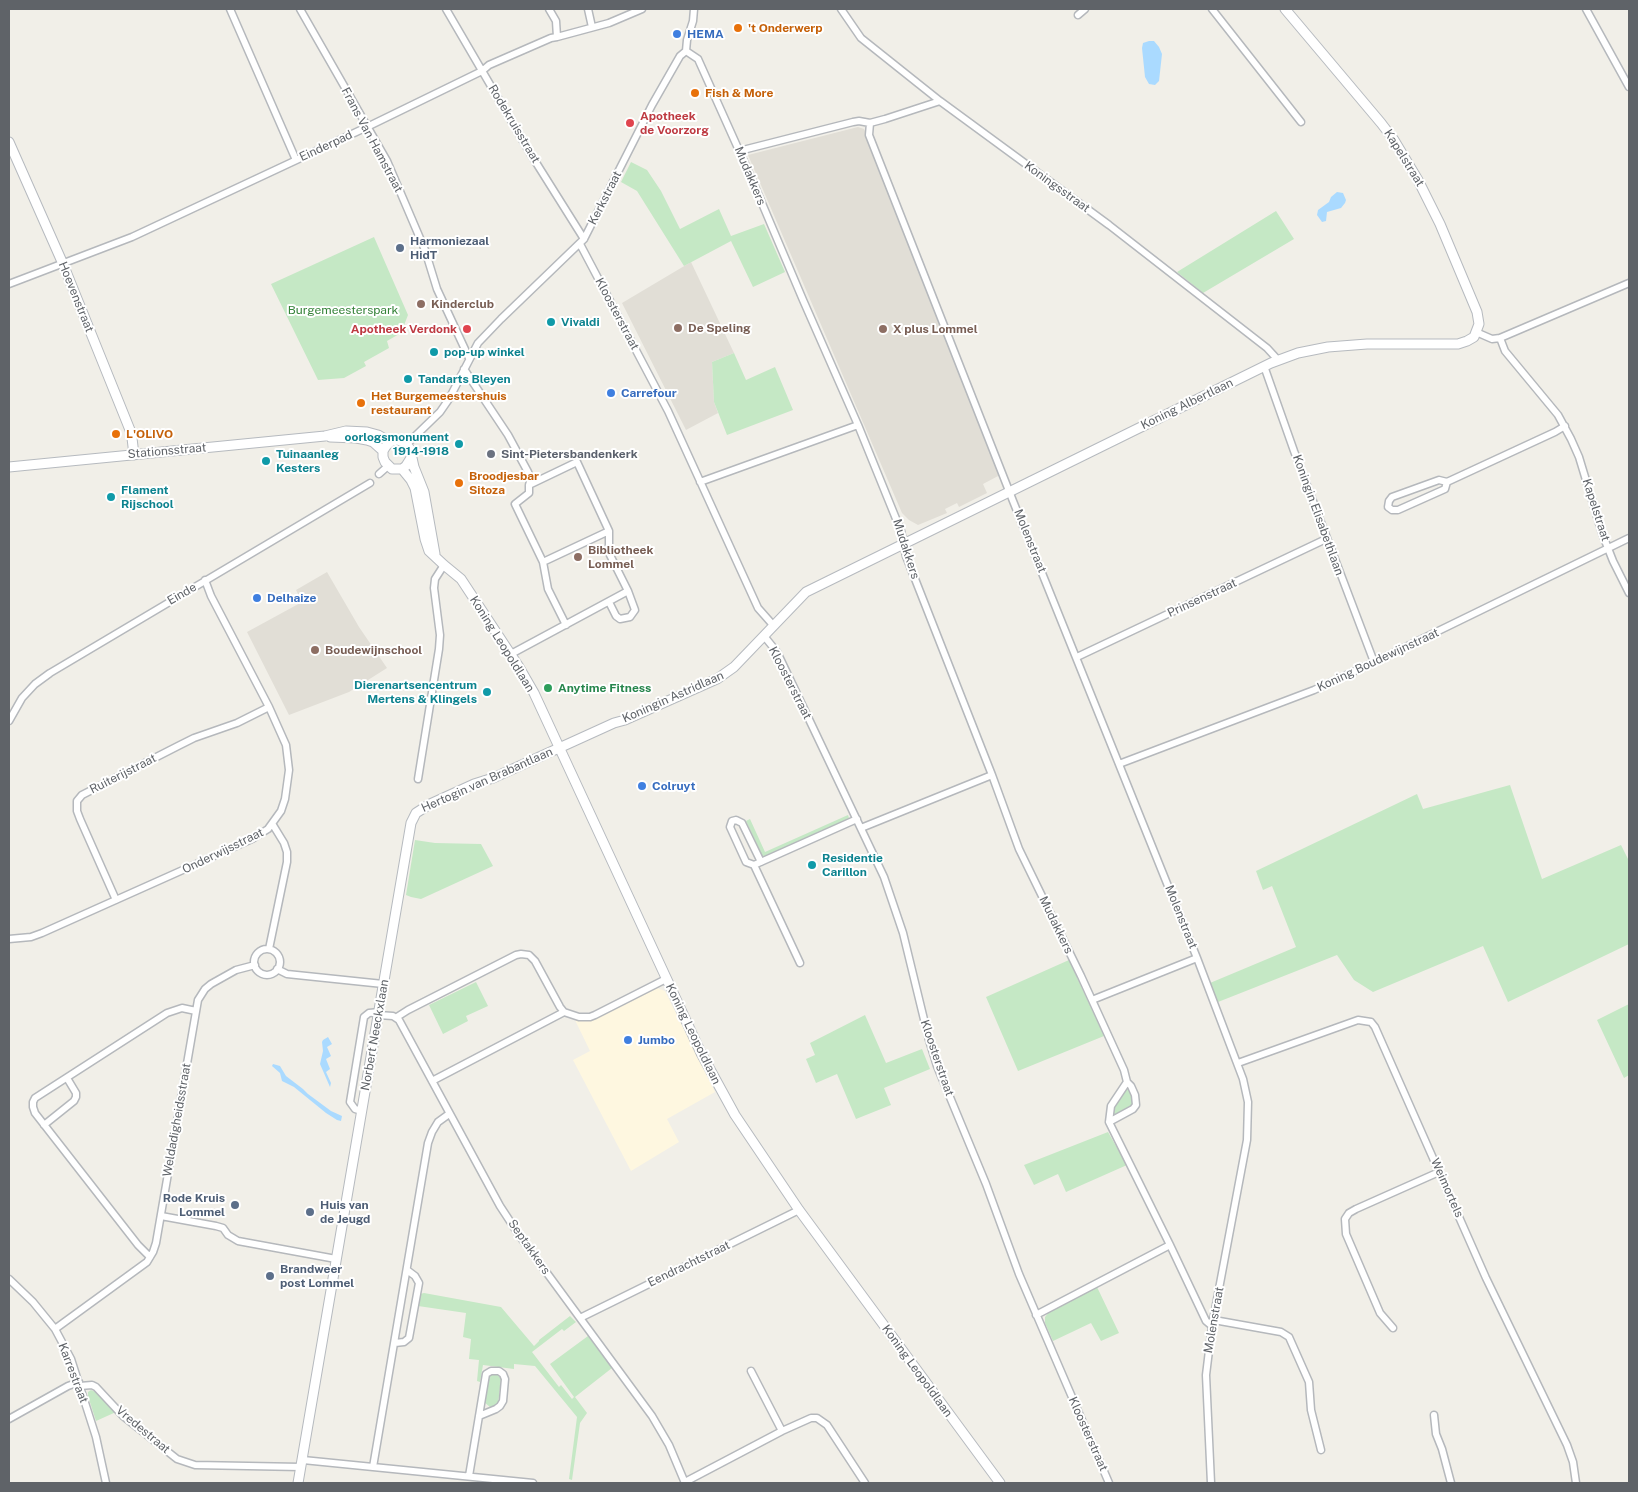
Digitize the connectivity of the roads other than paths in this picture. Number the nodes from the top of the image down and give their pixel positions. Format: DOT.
graph roads {
  1 [pos="230,9"];
  2 [pos="300,9"];
  3 [pos="446,9"];
  4 [pos="549,9"];
  5 [pos="588,9"];
  6 [pos="642,9"];
  7 [pos="694,9"];
  8 [pos="841,9"];
  9 [pos="1085,9"];
  10 [pos="1212,9"];
  11 [pos="1285,9"];
  12 [pos="1586,9"];
  13 [pos="1078,15"];
  14 [pos="592,27"];
  15 [pos="557,37"];
  16 [pos="686,51"];
  17 [pos="482,71"];
  18 [pos="1629,87"];
  19 [pos="940,101"];
  20 [pos="1301,122"];
  21 [pos="870,123"];
  22 [pos="367,127"];
  23 [pos="9,142"];
  24 [pos="739,151"];
  25 [pos="296,160"];
  26 [pos="582,242"];
  27 [pos="63,264"];
  28 [pos="1629,283"];
  29 [pos="9,284"];
  30 [pos="1476,332"];
  31 [pos="1500,338"];
  32 [pos="469,358"];
  33 [pos="1278,360"];
  34 [pos="1264,366"];
  35 [pos="464,369"];
  36 [pos="858,425"];
  37 [pos="1565,426"];
  38 [pos="325,436"];
  39 [pos="390,442"];
  40 [pos="407,444"];
  41 [pos="383,451"];
  42 [pos="134,454"];
  43 [pos="411,458"];
  44 [pos="9,466"];
  45 [pos="388,466"];
  46 [pos="402,469"];
  47 [pos="379,474"];
  48 [pos="700,482"];
  49 [pos="1447,482"];
  50 [pos="370,483"];
  51 [pos="529,485"];
  52 [pos="1010,492"];
  53 [pos="422,504"];
  54 [pos="608,530"];
  55 [pos="1629,538"];
  56 [pos="1326,539"];
  57 [pos="904,544"];
  58 [pos="1609,548"];
  59 [pos="543,562"];
  60 [pos="444,565"];
  61 [pos="205,580"];
  62 [pos="628,590"];
  63 [pos="1629,593"];
  64 [pos="608,602"];
  65 [pos="566,625"];
  66 [pos="773,625"];
  67 [pos="764,636"];
  68 [pos="510,654"];
  69 [pos="1077,657"];
  70 [pos="1374,662"];
  71 [pos="269,707"];
  72 [pos="9,721"];
  73 [pos="559,748"];
  74 [pos="1119,764"];
  75 [pos="992,775"];
  76 [pos="418,779"];
  77 [pos="416,813"];
  78 [pos="856,819"];
  79 [pos="273,824"];
  80 [pos="861,828"];
  81 [pos="758,863"];
  82 [pos="116,900"];
  83 [pos="9,939"];
  84 [pos="269,949"];
  85 [pos="1197,958"];
  86 [pos="800,963"];
  87 [pos="255,965"];
  88 [pos="277,969"];
  89 [pos="666,979"];
  90 [pos="383,984"];
  91 [pos="1092,1000"];
  92 [pos="196,1011"];
  93 [pos="564,1012"];
  94 [pos="379,1013"];
  95 [pos="397,1017"];
  96 [pos="1238,1063"];
  97 [pos="67,1078"];
  98 [pos="432,1081"];
  99 [pos="1127,1082"];
  100 [pos="362,1111"];
  101 [pos="449,1114"];
  102 [pos="1109,1122"];
  103 [pos="44,1125"];
  104 [pos="1439,1172"];
  105 [pos="799,1210"];
  106 [pos="161,1216"];
  107 [pos="1170,1245"];
  108 [pos="150,1257"];
  109 [pos="336,1259"];
  110 [pos="407,1270"];
  111 [pos="9,1279"];
  112 [pos="1036,1315"];
  113 [pos="580,1318"];
  114 [pos="1213,1323"];
  115 [pos="1393,1328"];
  116 [pos="55,1329"];
  117 [pos="395,1343"];
  118 [pos="751,1371"];
  119 [pos="80,1384"];
  120 [pos="1434,1415"];
  121 [pos="478,1416"];
  122 [pos="9,1419"];
  123 [pos="782,1431"];
  124 [pos="1321,1450"];
  125 [pos="302,1463"];
  126 [pos="373,1467"];
  127 [pos="469,1476"];
  128 [pos="106,1483"];
  129 [pos="298,1483"];
  130 [pos="531,1483"];
  131 [pos="685,1483"];
  132 [pos="865,1483"];
  133 [pos="1000,1483"];
  134 [pos="1110,1483"];
  135 [pos="1211,1483"];
  136 [pos="1451,1483"];
  137 [pos="1576,1483"];
  1 -- 25 [label="street"];
  2 -- 22 [label="street, Frans Van Hamstraat"];
  3 -- 17 [label="street, Rodekruisstraat"];
  4 -- 15 [label="street"];
  5 -- 14 [label="street"];
  6 -- 14 [label="street, Einderpad"];
  7 -- 16 [label="street, Kerkstraat"];
  8 -- 19 [label="street, Koningsstraat"];
  9 -- 13 [label="street"];
  10 -- 20 [label="street"];
  11 -- 30 [label="main road, Kapelstraat"];
  12 -- 18 [label="street"];
  14 -- 15 [label="street, Einderpad"];
  15 -- 17 [label="street, Einderpad"];
  16 -- 24 [label="street, Mudakkers"];
  16 -- 26 [label="street, Kerkstraat"];
  17 -- 22 [label="street, Einderpad"];
  17 -- 26 [label="street, Rodekruisstraat"];
  19 -- 21 [label="street"];
  19 -- 33 [label="street, Koningsstraat"];
  21 -- 24 [label="street"];
  21 -- 52 [label="street, Molenstraat"];
  22 -- 25 [label="street, Einderpad"];
  22 -- 32 [label="street, Frans Van Hamstraat"];
  23 -- 27 [label="main road, Hoevenstraat"];
  24 -- 36 [label="street, Mudakkers"];
  25 -- 27 [label="street, Einderpad"];
  26 -- 32 [label="street, Kerkstraat"];
  26 -- 48 [label="street, Kloosterstraat"];
  27 -- 29 [label="street, Einderpad"];
  27 -- 42 [label="main road, Hoevenstraat"];
  28 -- 31 [label="street"];
  30 -- 31 [label="street"];
  30 -- 33 [label="main road, Koning Albertlaan"];
  31 -- 37 [label="street, Kapelstraat"];
  32 -- 35 [label="street, Kerkstraat"];
  33 -- 34 [label="main road, Koning Albertlaan"];
  34 -- 52 [label="main road, Koning Albertlaan"];
  34 -- 56 [label="street, Koningin Elisabethlaan"];
  35 -- 40 [label="street, Kerkstraat"];
  35 -- 51 [label="street"];
  36 -- 48 [label="street"];
  36 -- 57 [label="street, Mudakkers"];
  37 -- 49 [label="street"];
  37 -- 58 [label="street, Kapelstraat"];
  38 -- 39 [label="main road, Stationsstraat"];
  38 -- 41 [label="main road, Stationsstraat"];
  38 -- 42 [label="main road, Stationsstraat"];
  39 -- 40 [label="main road"];
  39 -- 41 [label="main road"];
  40 -- 43 [label="main road"];
  41 -- 45 [label="main road"];
  42 -- 44 [label="main road, Stationsstraat"];
  43 -- 46 [label="main road"];
  43 -- 53 [label="main road"];
  45 -- 46 [label="main road"];
  45 -- 47 [label="street"];
  46 -- 53 [label="main road"];
  48 -- 66 [label="street, Kloosterstraat"];
  49 -- 49 [label="street"];
  50 -- 61 [label="street, Einde"];
  51 -- 54 [label="street"];
  51 -- 59 [label="street"];
  52 -- 57 [label="main road, Koning Albertlaan"];
  52 -- 69 [label="street, Molenstraat"];
  53 -- 60 [label="main road, Koning Leopoldlaan"];
  54 -- 59 [label="street"];
  54 -- 62 [label="street"];
  55 -- 58 [label="street, Koning Boudewijnstraat"];
  56 -- 69 [label="street, Prinsenstraat"];
  56 -- 70 [label="street, Koningin Elisabethlaan"];
  57 -- 66 [label="main road, Koning Albertlaan"];
  57 -- 75 [label="street, Mudakkers"];
  58 -- 63 [label="street, Kapelstraat"];
  58 -- 70 [label="street, Koning Boudewijnstraat"];
  59 -- 65 [label="street"];
  60 -- 68 [label="main road, Koning Leopoldlaan"];
  60 -- 76 [label="street"];
  61 -- 71 [label="street, Onderwijsstraat"];
  61 -- 72 [label="street, Einde"];
  62 -- 64 [label="street"];
  62 -- 64 [label="street"];
  64 -- 65 [label="street"];
  65 -- 68 [label="street"];
  66 -- 67 [label="main road, Koningin Astridlaan"];
  67 -- 73 [label="main road, Koningin Astridlaan"];
  67 -- 78 [label="street, Kloosterstraat"];
  68 -- 73 [label="main road, Koning Leopoldlaan"];
  69 -- 74 [label="street, Molenstraat"];
  70 -- 74 [label="street, Koning Boudewijnstraat"];
  71 -- 79 [label="street, Onderwijsstraat"];
  71 -- 82 [label="street, Ruiterijstraat"];
  73 -- 77 [label="main road, Hertogin van Brabantlaan"];
  73 -- 89 [label="main road, Koning Leopoldlaan"];
  74 -- 85 [label="street, Molenstraat"];
  75 -- 80 [label="street"];
  75 -- 91 [label="street, Mudakkers"];
  77 -- 90 [label="main road, Norbert Neeckxlaan"];
  78 -- 80 [label="street, Kloosterstraat"];
  78 -- 81 [label="street"];
  79 -- 82 [label="street, Onderwijsstraat"];
  79 -- 84 [label="street"];
  80 -- 112 [label="street, Kloosterstraat"];
  81 -- 81 [label="street"];
  81 -- 86 [label="street"];
  82 -- 83 [label="street, Onderwijsstraat"];
  84 -- 87 [label="street"];
  84 -- 88 [label="street"];
  85 -- 91 [label="street, Molenstraat"];
  85 -- 96 [label="street, Molenstraat"];
  87 -- 88 [label="street"];
  87 -- 92 [label="street, Weldadigheidsstraat"];
  88 -- 90 [label="street"];
  89 -- 93 [label="street"];
  89 -- 105 [label="main road, Koning Leopoldlaan"];
  90 -- 94 [label="main road, Norbert Neeckxlaan"];
  91 -- 99 [label="street, Mudakkers"];
  92 -- 97 [label="street"];
  92 -- 106 [label="street, Weldadigheidsstraat"];
  93 -- 95 [label="street"];
  93 -- 98 [label="street"];
  94 -- 95 [label="street"];
  94 -- 100 [label="main road, Norbert Neeckxlaan"];
  94 -- 100 [label="street"];
  95 -- 98 [label="street, Septakkers"];
  96 -- 104 [label="street, Weimortels"];
  96 -- 114 [label="street, Molenstraat"];
  97 -- 103 [label="street"];
  97 -- 103 [label="street"];
  98 -- 101 [label="street, Septakkers"];
  99 -- 102 [label="street"];
  99 -- 102 [label="street, Mudakkers"];
  100 -- 109 [label="main road, Norbert Neeckxlaan"];
  101 -- 110 [label="street"];
  101 -- 113 [label="street, Septakkers"];
  102 -- 107 [label="street"];
  103 -- 108 [label="street"];
  104 -- 115 [label="street"];
  104 -- 137 [label="street, Weimortels"];
  105 -- 113 [label="street, Eendrachtstraat"];
  105 -- 133 [label="main road, Koning Leopoldlaan"];
  106 -- 108 [label="street, Weldadigheidsstraat"];
  106 -- 109 [label="street"];
  107 -- 112 [label="street"];
  107 -- 114 [label="street"];
  108 -- 116 [label="street"];
  109 -- 125 [label="main road, Norbert Neeckxlaan"];
  110 -- 117 [label="street"];
  110 -- 117 [label="street"];
  111 -- 116 [label="street, Karrestraat"];
  112 -- 134 [label="street, Kloosterstraat"];
  113 -- 131 [label="street, Septakkers"];
  114 -- 124 [label="street"];
  114 -- 135 [label="street, Molenstraat"];
  116 -- 119 [label="street, Karrestraat"];
  117 -- 126 [label="street"];
  118 -- 123 [label="street"];
  119 -- 122 [label="street"];
  119 -- 125 [label="street, Vredestraat"];
  119 -- 128 [label="street, Karrestraat"];
  120 -- 136 [label="street"];
  121 -- 121 [label="street"];
  121 -- 127 [label="street"];
  123 -- 131 [label="street"];
  123 -- 132 [label="street"];
  125 -- 126 [label="street, Vredestraat"];
  125 -- 129 [label="main road, Norbert Neeckxlaan"];
  126 -- 127 [label="street, Vredestraat"];
  127 -- 130 [label="street, Vredestraat"];
}
